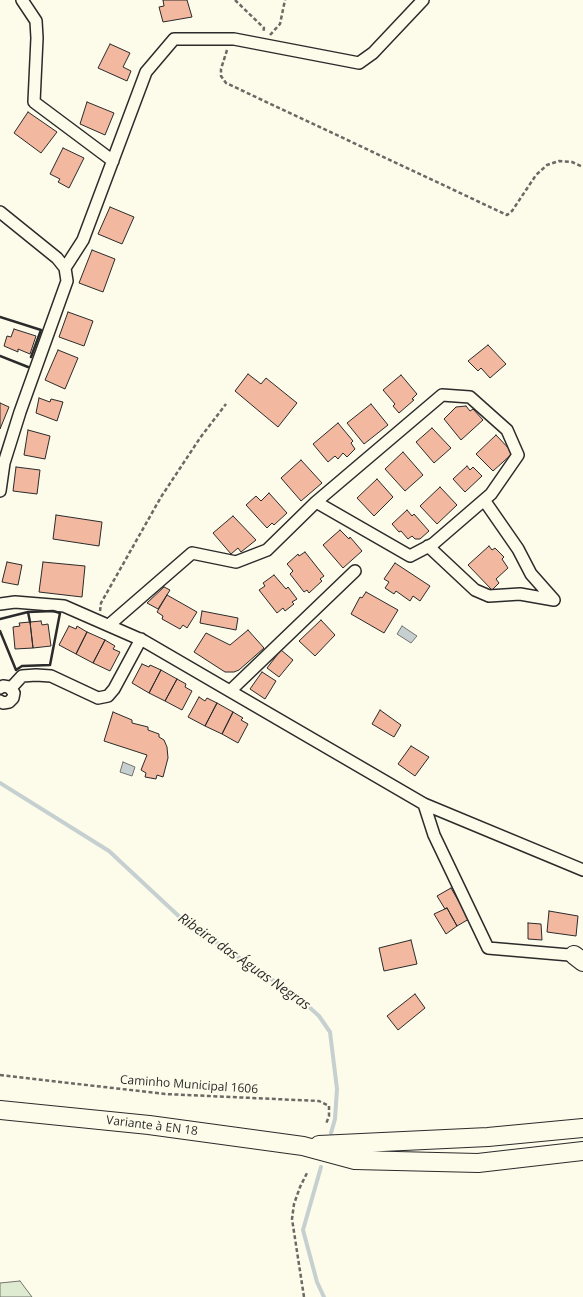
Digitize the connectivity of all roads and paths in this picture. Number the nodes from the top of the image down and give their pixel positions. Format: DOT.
graph roads {
  1 [pos="15,0"];
  2 [pos="22,0"];
  3 [pos="235,0"];
  4 [pos="285,0"];
  5 [pos="423,0"];
  6 [pos="231,38"];
  7 [pos="262,44"];
  8 [pos="113,161"];
  9 [pos="583,167"];
  10 [pos="0,212"];
  11 [pos="65,268"];
  12 [pos="226,404"];
  13 [pos="0,491"];
  14 [pos="484,500"];
  15 [pos="316,502"];
  16 [pos="428,546"];
  17 [pos="355,571"];
  18 [pos="0,604"];
  19 [pos="103,623"];
  20 [pos="141,639"];
  21 [pos="6,688"];
  22 [pos="230,691"];
  23 [pos="0,701"];
  24 [pos="424,804"];
  25 [pos="583,870"];
  26 [pos="580,958"];
  27 [pos="0,1075"];
  28 [pos="0,1110"];
  29 [pos="326,1124"];
  30 [pos="583,1128"];
  31 [pos="303,1146"];
  32 [pos="583,1151"];
  33 [pos="308,1171"];
  34 [pos="304,1297"];
  1 -- 2 [label="street"];
  2 -- 8 [label="street"];
  3 -- 7 [label="path"];
  4 -- 7 [label="path"];
  5 -- 7 [label="street"];
  6 -- 7 [label="street"];
  6 -- 8 [label="street"];
  6 -- 9 [label="path"];
  8 -- 11 [label="street"];
  10 -- 11 [label="street"];
  11 -- 13 [label="street"];
  12 -- 19 [label="path"];
  14 -- 15 [label="street"];
  14 -- 16 [label="street"];
  14 -- 16 [label="street"];
  15 -- 16 [label="street"];
  15 -- 19 [label="street"];
  17 -- 22 [label="street"];
  18 -- 19 [label="street"];
  19 -- 20 [label="street"];
  20 -- 21 [label="street"];
  20 -- 22 [label="street"];
  21 -- 23 [label="street"];
  22 -- 24 [label="street"];
  24 -- 25 [label="street"];
  24 -- 26 [label="street"];
  27 -- 29 [label="path, Caminho Municipal 1606"];
  28 -- 31 [label="main road, Variante à EN 18"];
  30 -- 31 [label="main road, Variante à EN 18"];
  31 -- 32 [label="main road, Variante à EN 18"];
  33 -- 34 [label="path"];
}
